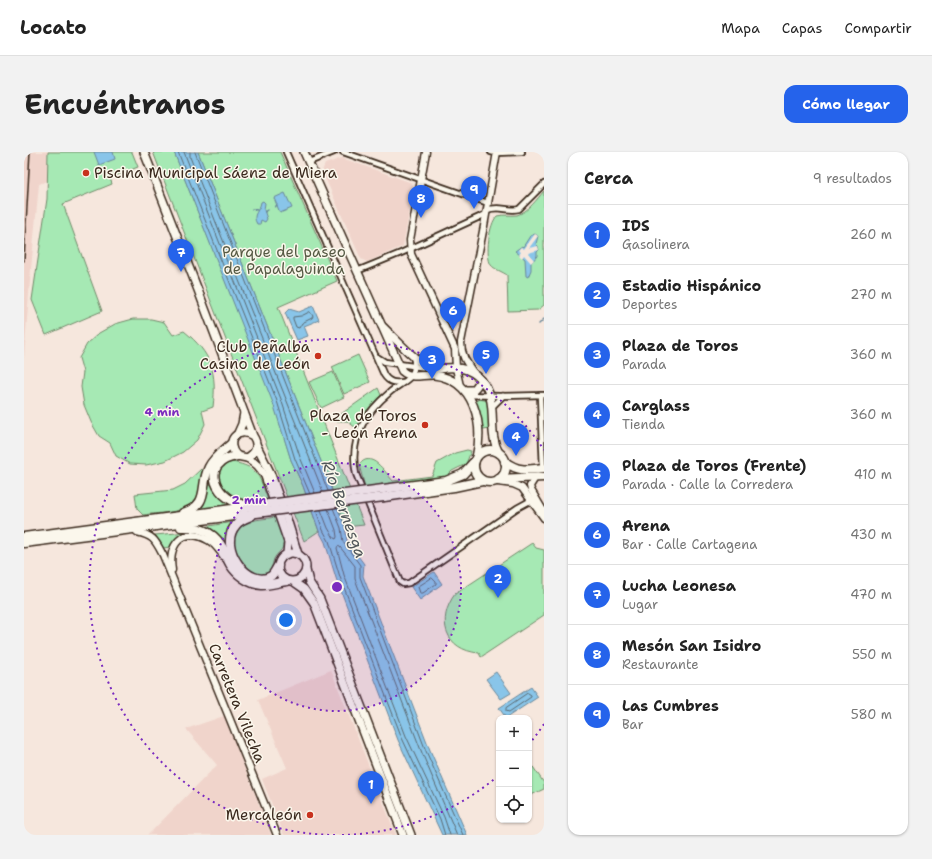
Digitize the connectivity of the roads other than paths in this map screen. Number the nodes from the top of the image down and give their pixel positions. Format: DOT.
graph roads {
  1 [pos="144,152"];
  2 [pos="286,152"];
  3 [pos="304,152"];
  4 [pos="334,152"];
  5 [pos="343,152"];
  6 [pos="426,152"];
  7 [pos="495,152"];
  8 [pos="522,152"];
  9 [pos="309,162"];
  10 [pos="421,179"];
  11 [pos="544,184"];
  12 [pos="488,203"];
  13 [pos="486,212"];
  14 [pos="410,248"];
  15 [pos="357,271"];
  16 [pos="380,323"];
  17 [pos="461,342"];
  18 [pos="452,343"];
  19 [pos="412,354"];
  20 [pos="376,356"];
  21 [pos="398,365"];
  22 [pos="456,365"];
  23 [pos="414,366"];
  24 [pos="430,368"];
  25 [pos="473,372"];
  26 [pos="411,377"];
  27 [pos="481,380"];
  28 [pos="404,382"];
  29 [pos="464,390"];
  30 [pos="542,395"];
  31 [pos="490,396"];
  32 [pos="501,396"];
  33 [pos="492,407"];
  34 [pos="244,413"];
  35 [pos="238,434"];
  36 [pos="253,436"];
  37 [pos="231,444"];
  38 [pos="257,446"];
  39 [pos="499,453"];
  40 [pos="236,456"];
  41 [pos="247,458"];
  42 [pos="474,461"];
  43 [pos="505,462"];
  44 [pos="542,473"];
  45 [pos="498,480"];
  46 [pos="482,481"];
  47 [pos="384,493"];
  48 [pos="532,502"];
  49 [pos="259,509"];
  50 [pos="544,513"];
  51 [pos="544,518"];
  52 [pos="135,523"];
  53 [pos="137,532"];
  54 [pos="24,537"];
  55 [pos="74,537"];
  56 [pos="24,543"];
  57 [pos="173,547"];
  58 [pos="159,548"];
  59 [pos="287,554"];
  60 [pos="298,554"];
  61 [pos="230,564"];
  62 [pos="278,566"];
  63 [pos="306,570"];
  64 [pos="290,581"];
  65 [pos="174,582"];
  66 [pos="277,835"];
  67 [pos="403,835"];
  68 [pos="411,835"];
  1 -- 34 [label="main road"];
  2 -- 20 [label="street"];
  3 -- 9 [label="main road"];
  4 -- 9 [label="street"];
  5 -- 10 [label="street"];
  6 -- 10 [label="street"];
  7 -- 8 [label="street"];
  7 -- 12 [label="street"];
  9 -- 15 [label="main road"];
  10 -- 12 [label="street"];
  10 -- 14 [label="street"];
  11 -- 13 [label="street"];
  12 -- 13 [label="street"];
  13 -- 14 [label="street"];
  13 -- 17 [label="street"];
  14 -- 15 [label="street"];
  14 -- 18 [label="street"];
  15 -- 16 [label="main road"];
  16 -- 19 [label="main road"];
  16 -- 21 [label="main road"];
  17 -- 18 [label="street"];
  17 -- 25 [label="street"];
  18 -- 22 [label="street"];
  19 -- 23 [label="street"];
  19 -- 24 [label="main road"];
  20 -- 21 [label="street"];
  20 -- 28 [label="street"];
  21 -- 23 [label="street"];
  21 -- 26 [label="main road"];
  22 -- 24 [label="main road"];
  22 -- 25 [label="main road"];
  22 -- 29 [label="street"];
  23 -- 24 [label="street"];
  23 -- 26 [label="street"];
  25 -- 27 [label="main road"];
  26 -- 28 [label="street"];
  26 -- 29 [label="main road"];
  27 -- 29 [label="main road"];
  27 -- 31 [label="main road"];
  28 -- 48 [label="street"];
  29 -- 31 [label="street"];
  29 -- 42 [label="main road"];
  30 -- 32 [label="street"];
  30 -- 44 [label="street"];
  31 -- 32 [label="street"];
  31 -- 33 [label="main road"];
  32 -- 33 [label="street"];
  33 -- 39 [label="main road"];
  34 -- 35 [label="main road"];
  34 -- 36 [label="main road"];
  35 -- 36 [label="main road"];
  35 -- 37 [label="main road"];
  36 -- 38 [label="main road"];
  37 -- 40 [label="main road"];
  37 -- 52 [label="highway"];
  38 -- 41 [label="main road"];
  38 -- 60 [label="main road"];
  39 -- 42 [label="highway"];
  39 -- 43 [label="highway"];
  40 -- 41 [label="main road"];
  40 -- 49 [label="highway"];
  41 -- 59 [label="main road"];
  42 -- 46 [label="highway"];
  42 -- 47 [label="highway"];
  43 -- 44 [label="highway"];
  43 -- 45 [label="highway"];
  44 -- 45 [label="highway"];
  44 -- 50 [label="street"];
  45 -- 46 [label="highway"];
  45 -- 48 [label="street"];
  46 -- 47 [label="highway"];
  47 -- 49 [label="highway, bridge"];
  48 -- 50 [label="street"];
  48 -- 51 [label="street"];
  49 -- 52 [label="highway"];
  49 -- 55 [label="highway"];
  49 -- 62 [label="highway"];
  52 -- 54 [label="highway"];
  53 -- 55 [label="highway"];
  53 -- 58 [label="street"];
  53 -- 61 [label="highway"];
  55 -- 56 [label="highway"];
  57 -- 58 [label="street"];
  57 -- 61 [label="street"];
  57 -- 65 [label="street"];
  58 -- 65 [label="street"];
  59 -- 60 [label="main road"];
  59 -- 62 [label="main road"];
  60 -- 63 [label="main road"];
  61 -- 64 [label="highway"];
  62 -- 64 [label="main road"];
  63 -- 64 [label="main road"];
  63 -- 68 [label="main road"];
  64 -- 67 [label="main road"];
  65 -- 66 [label="street, Carretera Vilecha"];
}
